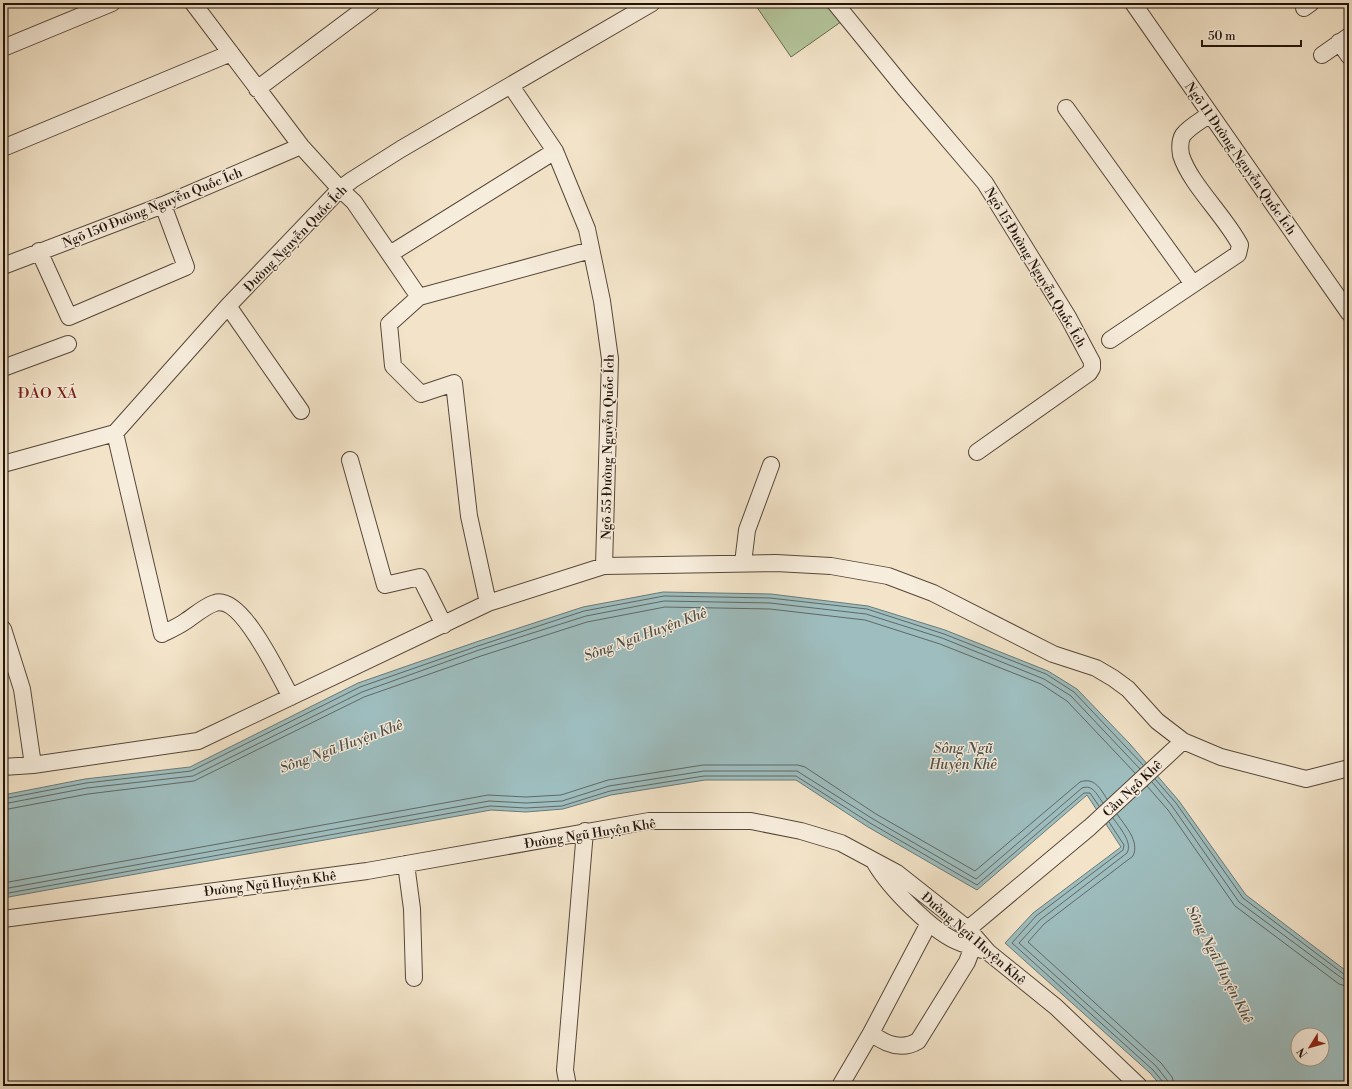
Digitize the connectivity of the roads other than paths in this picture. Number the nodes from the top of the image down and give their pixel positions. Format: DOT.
graph roads {
  1 [pos="112,3"];
  2 [pos="193,3"];
  3 [pos="372,3"];
  4 [pos="652,3"];
  5 [pos="835,3"];
  6 [pos="1133,3"];
  7 [pos="1344,39"];
  8 [pos="3,48"];
  9 [pos="231,53"];
  10 [pos="1322,55"];
  11 [pos="1349,56"];
  12 [pos="511,86"];
  13 [pos="257,89"];
  14 [pos="1066,108"];
  15 [pos="1210,114"];
  16 [pos="301,146"];
  17 [pos="3,148"];
  18 [pos="555,151"];
  19 [pos="340,189"];
  20 [pos="163,205"];
  21 [pos="591,250"];
  22 [pos="39,251"];
  23 [pos="390,254"];
  24 [pos="3,266"];
  25 [pos="1193,284"];
  26 [pos="419,297"];
  27 [pos="228,306"];
  28 [pos="1349,314"];
  29 [pos="1110,340"];
  30 [pos="68,344"];
  31 [pos="3,368"];
  32 [pos="301,411"];
  33 [pos="115,433"];
  34 [pos="977,452"];
  35 [pos="350,460"];
  36 [pos="3,464"];
  37 [pos="771,465"];
  38 [pos="742,563"];
  39 [pos="604,566"];
  40 [pos="488,603"];
  41 [pos="444,625"];
  42 [pos="3,629"];
  43 [pos="291,697"];
  44 [pos="1179,746"];
  45 [pos="33,765"];
  46 [pos="3,767"];
  47 [pos="1349,768"];
  48 [pos="585,831"];
  49 [pos="873,860"];
  50 [pos="406,864"];
  51 [pos="3,919"];
  52 [pos="929,922"];
  53 [pos="968,930"];
  54 [pos="973,946"];
  55 [pos="988,952"];
  56 [pos="414,978"];
  57 [pos="871,1033"];
  58 [pos="568,1086"];
  59 [pos="840,1086"];
  60 [pos="1139,1086"];
  1 -- 8 [label="street"];
  2 -- 9 [label="street"];
  3 -- 13 [label="street"];
  4 -- 12 [label="street, Đường Nguyễn Quốc Ích"];
  5 -- 34 [label="street, Ngõ 15 Đường Nguyễn Quốc Ích"];
  6 -- 15 [label="street, Ngõ 11 Đường Nguyễn Quốc Ích"];
  7 -- 10 [label="street"];
  7 -- 11 [label="street"];
  9 -- 13 [label="street"];
  9 -- 17 [label="street"];
  12 -- 18 [label="street, Ngõ 55 Đường Nguyễn Quốc Ích"];
  12 -- 19 [label="street, Đường Nguyễn Quốc Ích"];
  13 -- 16 [label="street"];
  14 -- 25 [label="street"];
  15 -- 25 [label="street"];
  15 -- 28 [label="street, Ngõ 11 Đường Nguyễn Quốc Ích"];
  16 -- 19 [label="street"];
  16 -- 20 [label="street, Ngõ 150 Đường Nguyễn Quốc Ích"];
  18 -- 21 [label="street, Ngõ 55 Đường Nguyễn Quốc Ích"];
  18 -- 23 [label="street"];
  19 -- 23 [label="street"];
  19 -- 27 [label="street, Đường Nguyễn Quốc Ích"];
  20 -- 22 [label="street, Ngõ 150 Đường Nguyễn Quốc Ích"];
  20 -- 22 [label="street"];
  21 -- 26 [label="street"];
  21 -- 39 [label="street, Ngõ 55 Đường Nguyễn Quốc Ích"];
  22 -- 24 [label="street, Ngõ 150 Đường Nguyễn Quốc Ích"];
  23 -- 26 [label="street"];
  25 -- 29 [label="street"];
  26 -- 40 [label="street"];
  27 -- 32 [label="street"];
  27 -- 33 [label="street, Đường Nguyễn Quốc Ích"];
  30 -- 31 [label="street"];
  33 -- 36 [label="street"];
  33 -- 43 [label="street"];
  35 -- 41 [label="street"];
  37 -- 38 [label="street"];
  38 -- 39 [label="street"];
  38 -- 44 [label="street"];
  39 -- 40 [label="street"];
  40 -- 41 [label="street"];
  41 -- 43 [label="street"];
  42 -- 45 [label="street"];
  43 -- 45 [label="street"];
  44 -- 47 [label="street"];
  44 -- 53 [label="street, Cầu Ngô Khê"];
  45 -- 46 [label="street"];
  48 -- 49 [label="street, Đường Ngũ Huyện Khê"];
  48 -- 50 [label="street, Đường Ngũ Huyện Khê"];
  48 -- 58 [label="street"];
  49 -- 52 [label="street"];
  49 -- 53 [label="street, Đường Ngũ Huyện Khê"];
  50 -- 51 [label="street, Đường Ngũ Huyện Khê"];
  50 -- 56 [label="street"];
  52 -- 54 [label="street"];
  52 -- 57 [label="street"];
  53 -- 55 [label="street, Đường Ngũ Huyện Khê"];
  54 -- 55 [label="street"];
  54 -- 57 [label="street"];
  55 -- 60 [label="street, Đường Ngũ Huyện Khê"];
  57 -- 59 [label="street"];
}
